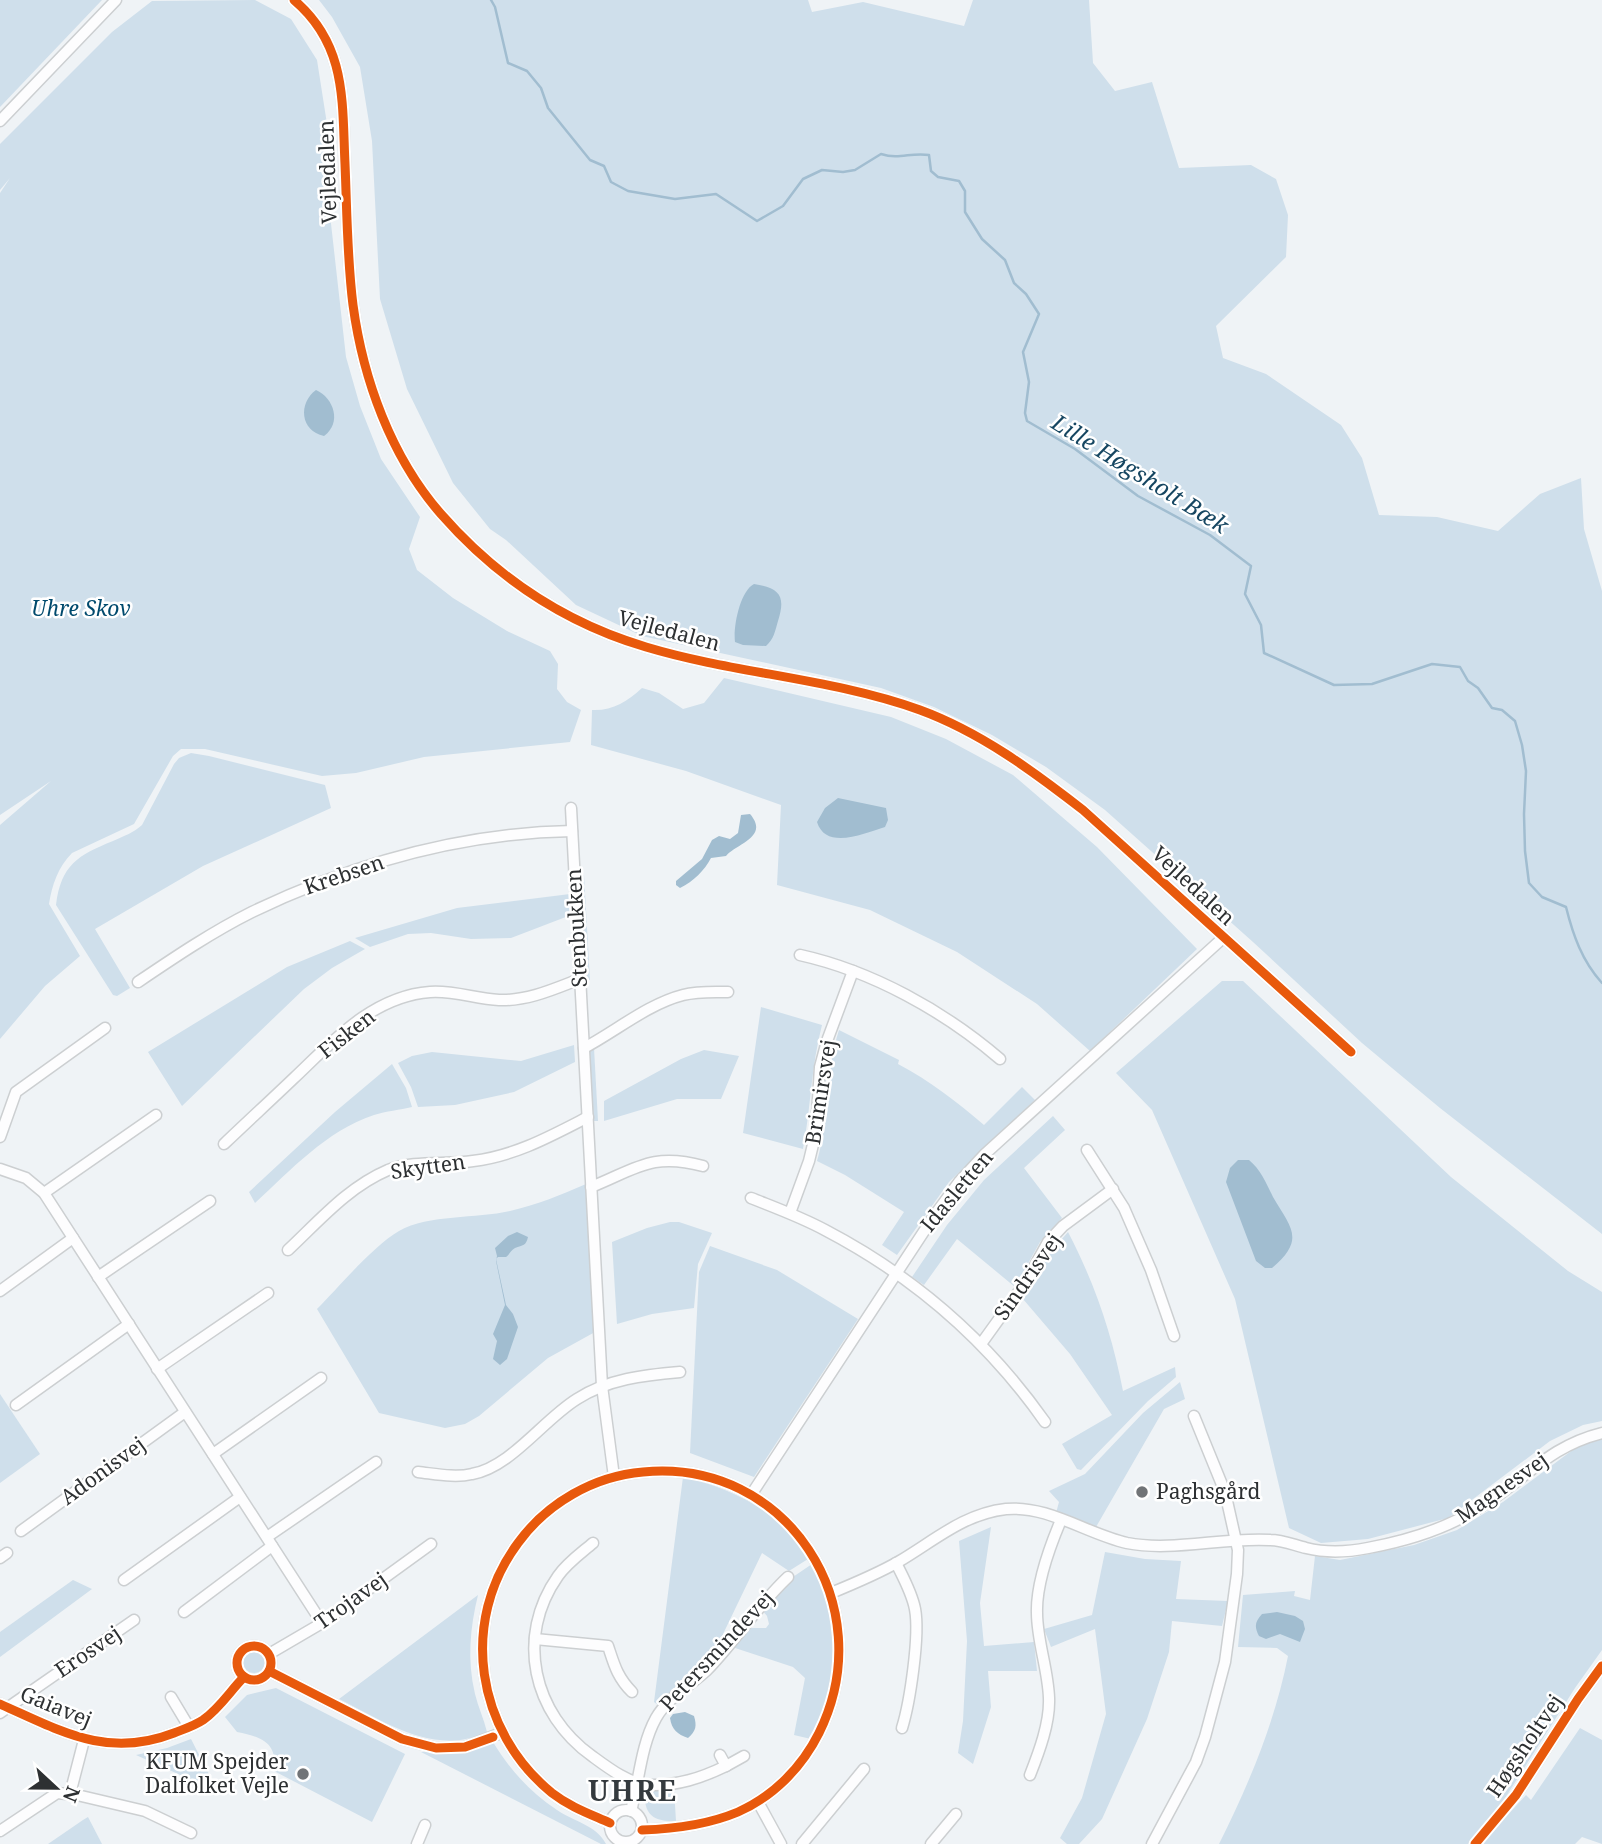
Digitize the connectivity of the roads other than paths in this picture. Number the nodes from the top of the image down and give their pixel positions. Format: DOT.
graph roads {
  1 [pos="116,0"];
  2 [pos="294,0"];
  3 [pos="0,121"];
  4 [pos="571,808"];
  5 [pos="572,831"];
  6 [pos="1223,938"];
  7 [pos="800,955"];
  8 [pos="853,971"];
  9 [pos="580,979"];
  10 [pos="138,982"];
  11 [pos="728,992"];
  12 [pos="104,1028"];
  13 [pos="584,1048"];
  14 [pos="1351,1052"];
  15 [pos="1000,1059"];
  16 [pos="156,1115"];
  17 [pos="588,1117"];
  18 [pos="0,1137"];
  19 [pos="224,1144"];
  20 [pos="1087,1150"];
  21 [pos="704,1166"];
  22 [pos="0,1169"];
  23 [pos="592,1187"];
  24 [pos="1113,1189"];
  25 [pos="44,1193"];
  26 [pos="751,1198"];
  27 [pos="210,1201"];
  28 [pos="790,1213"];
  29 [pos="73,1238"];
  30 [pos="288,1250"];
  31 [pos="896,1273"];
  32 [pos="98,1277"];
  33 [pos="0,1291"];
  34 [pos="268,1293"];
  35 [pos="128,1324"];
  36 [pos="1174,1336"];
  37 [pos="981,1345"];
  38 [pos="158,1369"];
  39 [pos="680,1372"];
  40 [pos="321,1378"];
  41 [pos="602,1385"];
  42 [pos="16,1405"];
  43 [pos="185,1412"];
  44 [pos="1194,1416"];
  45 [pos="1045,1422"];
  46 [pos="1602,1433"];
  47 [pos="213,1454"];
  48 [pos="376,1462"];
  49 [pos="418,1472"];
  50 [pos="614,1477"];
  51 [pos="751,1495"];
  52 [pos="240,1497"];
  53 [pos="1060,1520"];
  54 [pos="21,1531"];
  55 [pos="1235,1540"];
  56 [pos="269,1542"];
  57 [pos="431,1544"];
  58 [pos="593,1544"];
  59 [pos="896,1563"];
  60 [pos="788,1577"];
  61 [pos="124,1580"];
  62 [pos="831,1593"];
  63 [pos="184,1612"];
  64 [pos="134,1620"];
  65 [pos="322,1623"];
  66 [pos="535,1639"];
  67 [pos="269,1654"];
  68 [pos="1602,1666"];
  69 [pos="269,1671"];
  70 [pos="244,1678"];
  71 [pos="632,1692"];
  72 [pos="171,1697"];
  73 [pos="3,1708"];
  74 [pos="189,1727"];
  75 [pos="902,1728"];
  76 [pos="502,1733"];
  77 [pos="84,1740"];
  78 [pos="720,1755"];
  79 [pos="744,1756"];
  80 [pos="726,1766"];
  81 [pos="864,1769"];
  82 [pos="1030,1775"];
  83 [pos="638,1783"];
  84 [pos="70,1794"];
  85 [pos="758,1802"];
  86 [pos="631,1811"];
  87 [pos="956,1814"];
  88 [pos="610,1823"];
  89 [pos="425,1825"];
  90 [pos="642,1830"];
  91 [pos="0,1831"];
  92 [pos="191,1833"];
  93 [pos="623,1843"];
  94 [pos="417,1844"];
  95 [pos="781,1844"];
  96 [pos="802,1844"];
  97 [pos="931,1844"];
  98 [pos="1152,1844"];
  99 [pos="1475,1844"];
  1 -- 3 [label="street"];
  2 -- 6 [label="street, Vejledalen"];
  4 -- 5 [label="street, Stenbukken"];
  5 -- 9 [label="street, Stenbukken"];
  5 -- 10 [label="street, Krebsen"];
  6 -- 14 [label="street, Vejledalen"];
  6 -- 31 [label="street, Idasletten"];
  7 -- 8 [label="street"];
  8 -- 15 [label="street"];
  8 -- 28 [label="street, Brimirsvej"];
  9 -- 13 [label="street, Stenbukken"];
  9 -- 19 [label="street, Fisken"];
  11 -- 13 [label="street"];
  12 -- 18 [label="street"];
  13 -- 17 [label="street, Stenbukken"];
  16 -- 25 [label="street"];
  17 -- 23 [label="street, Stenbukken"];
  17 -- 30 [label="street, Skytten"];
  20 -- 24 [label="street"];
  21 -- 23 [label="street"];
  22 -- 25 [label="street"];
  23 -- 41 [label="street, Stenbukken"];
  24 -- 36 [label="street"];
  24 -- 37 [label="street, Sindrisvej"];
  25 -- 29 [label="street"];
  26 -- 28 [label="street"];
  27 -- 32 [label="street"];
  28 -- 31 [label="street"];
  29 -- 32 [label="street"];
  29 -- 33 [label="street"];
  31 -- 37 [label="street, Sindrisvej"];
  31 -- 51 [label="street, Idasletten"];
  32 -- 35 [label="street"];
  34 -- 38 [label="street"];
  35 -- 38 [label="street"];
  35 -- 42 [label="street"];
  37 -- 45 [label="street, Sindrisvej"];
  38 -- 43 [label="street"];
  39 -- 41 [label="street"];
  40 -- 47 [label="street"];
  41 -- 49 [label="street"];
  41 -- 50 [label="street, Stenbukken"];
  43 -- 47 [label="street"];
  43 -- 54 [label="street, Adonisvej"];
  44 -- 55 [label="street"];
  46 -- 55 [label="street, Magnesvej"];
  47 -- 52 [label="street"];
  48 -- 56 [label="street"];
  50 -- 51 [label="street"];
  50 -- 76 [label="street"];
  51 -- 62 [label="street"];
  52 -- 56 [label="street"];
  52 -- 61 [label="street"];
  53 -- 55 [label="street, Magnesvej"];
  53 -- 59 [label="street, Magnesvej"];
  53 -- 82 [label="street"];
  55 -- 98 [label="street"];
  56 -- 63 [label="street"];
  56 -- 65 [label="street"];
  57 -- 65 [label="street, Trojavej"];
  58 -- 66 [label="street"];
  59 -- 62 [label="street, Magnesvej"];
  59 -- 75 [label="street"];
  60 -- 83 [label="street, Petersmindevej"];
  62 -- 85 [label="street"];
  64 -- 73 [label="street, Erosvej"];
  65 -- 67 [label="street, Trojavej"];
  66 -- 71 [label="street"];
  66 -- 83 [label="street"];
  67 -- 69 [label="street"];
  67 -- 70 [label="street"];
  68 -- 99 [label="street, Høgsholtvej"];
  69 -- 70 [label="street"];
  69 -- 76 [label="street"];
  70 -- 74 [label="street, Gaiavej"];
  72 -- 74 [label="street"];
  73 -- 77 [label="street, Gaiavej"];
  74 -- 77 [label="street, Gaiavej"];
  76 -- 88 [label="street"];
  77 -- 84 [label="street"];
  78 -- 80 [label="street"];
  79 -- 80 [label="street"];
  80 -- 83 [label="street"];
  81 -- 96 [label="street"];
  83 -- 86 [label="street, Petersmindevej"];
  84 -- 91 [label="street"];
  84 -- 92 [label="street"];
  85 -- 90 [label="street"];
  85 -- 95 [label="street"];
  86 -- 88 [label="street"];
  86 -- 90 [label="street"];
  87 -- 97 [label="street"];
  88 -- 93 [label="street"];
  89 -- 94 [label="street"];
  90 -- 93 [label="street"];
}
